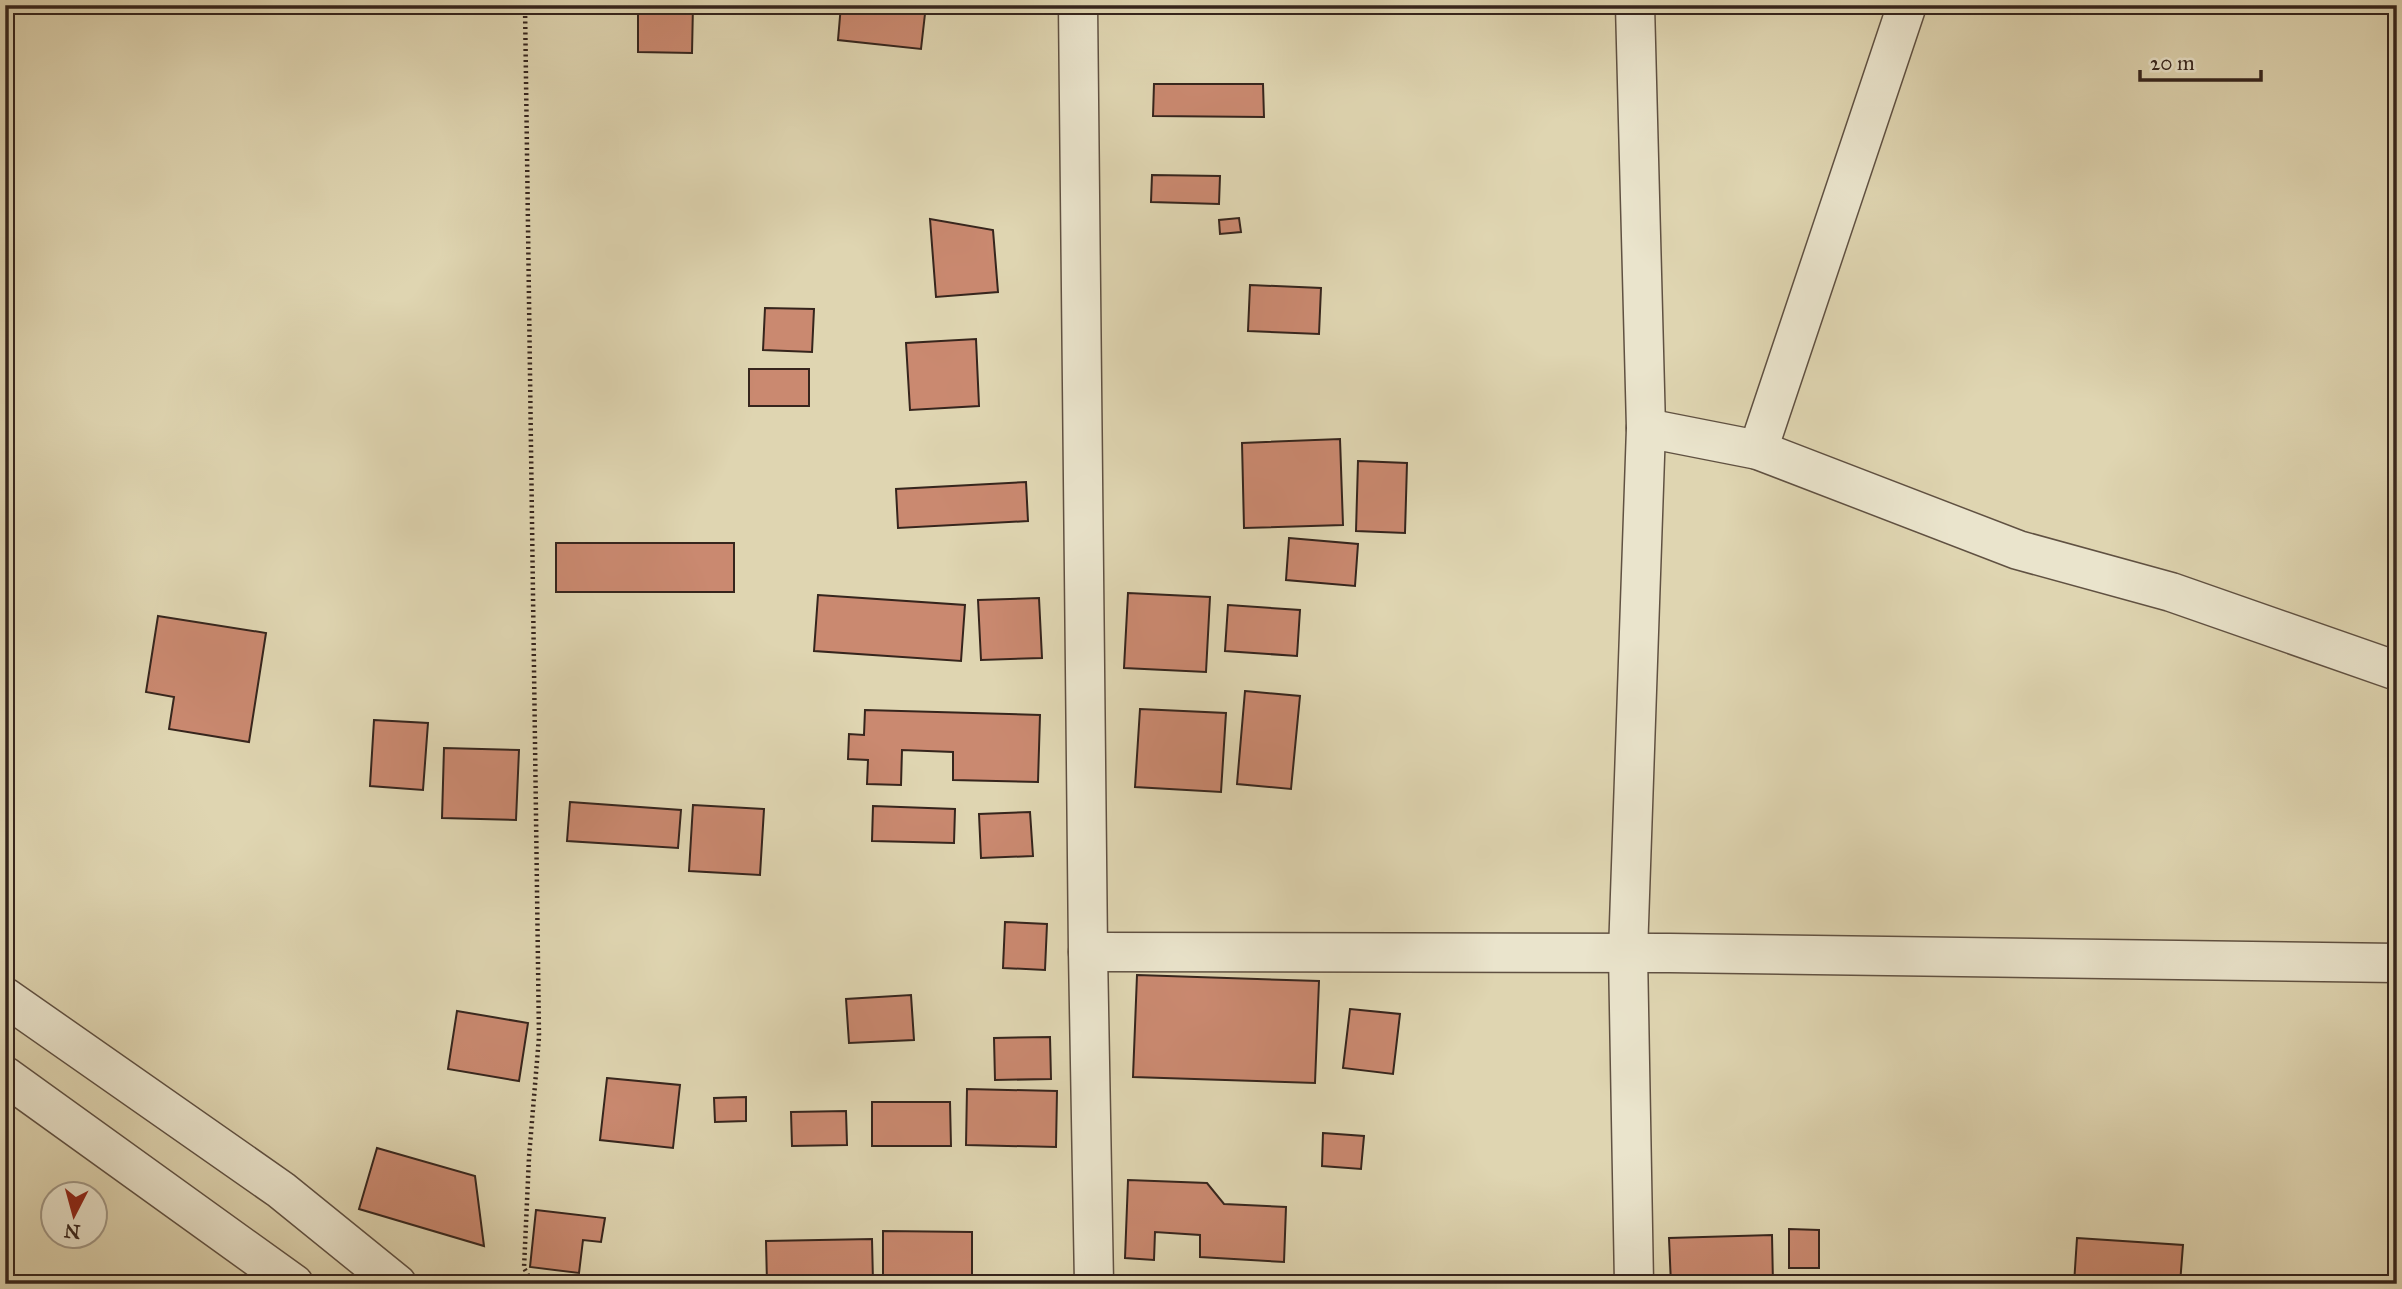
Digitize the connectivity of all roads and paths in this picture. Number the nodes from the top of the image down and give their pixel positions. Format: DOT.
graph roads {
  1 [pos="525,5"];
  2 [pos="1078,5"];
  3 [pos="1635,5"];
  4 [pos="1907,5"];
  5 [pos="1646,428"];
  6 [pos="1758,450"];
  7 [pos="2397,671"];
  8 [pos="1088,952"];
  9 [pos="1628,953"];
  10 [pos="2397,963"];
  11 [pos="5,996"];
  12 [pos="5,1076"];
  13 [pos="294,1284"];
  14 [pos="397,1284"];
  15 [pos="533,1284"];
  16 [pos="1094,1284"];
  17 [pos="1634,1284"];
  1 -- 15 [label="path"];
  2 -- 8 [label="street"];
  3 -- 5 [label="street"];
  4 -- 6 [label="street"];
  5 -- 6 [label="street"];
  5 -- 9 [label="street"];
  6 -- 7 [label="street"];
  8 -- 9 [label="street"];
  8 -- 16 [label="street"];
  9 -- 10 [label="street"];
  9 -- 17 [label="street"];
  11 -- 14 [label="street"];
  12 -- 13 [label="street"];
}
